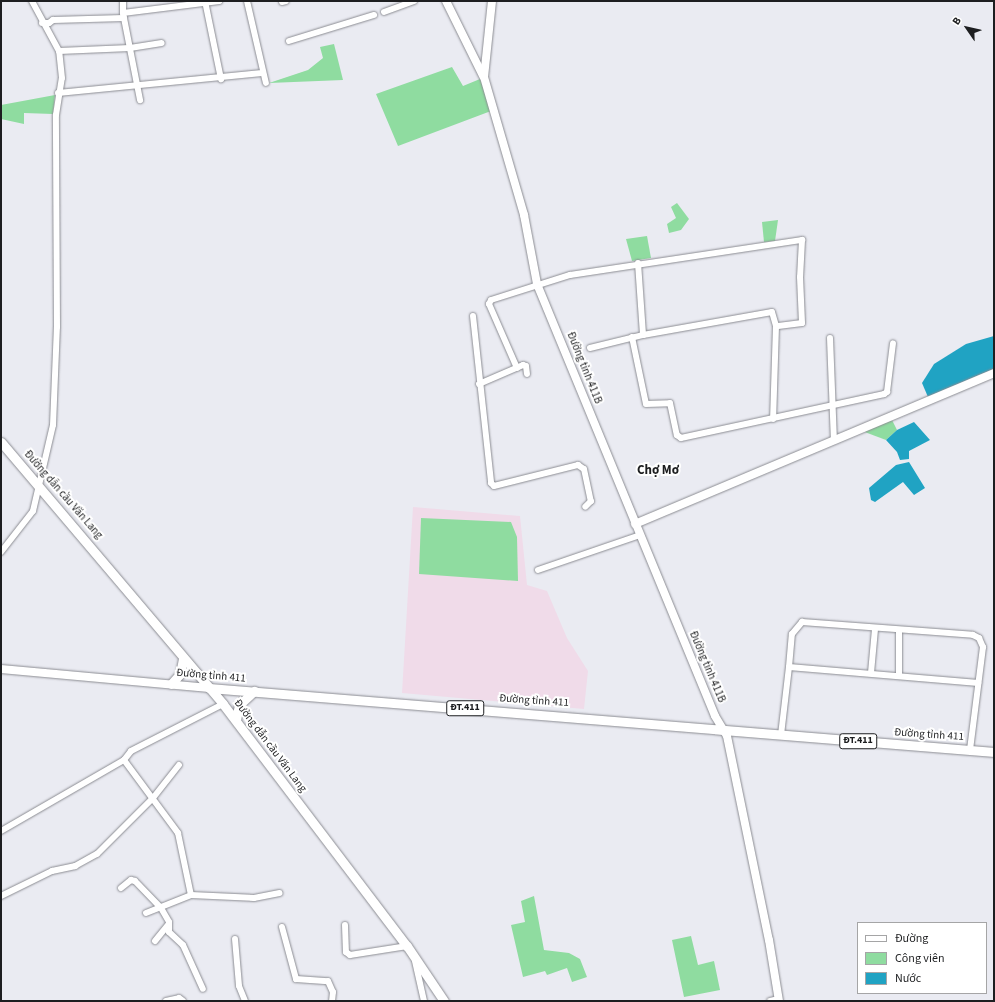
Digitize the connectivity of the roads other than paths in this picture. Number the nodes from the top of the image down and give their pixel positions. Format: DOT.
graph roads {
  1 [pos="32,1"];
  2 [pos="123,1"];
  3 [pos="219,1"];
  4 [pos="247,1"];
  5 [pos="414,1"];
  6 [pos="446,1"];
  7 [pos="492,1"];
  8 [pos="206,2"];
  9 [pos="384,12"];
  10 [pos="374,15"];
  11 [pos="123,16"];
  12 [pos="42,23"];
  13 [pos="289,41"];
  14 [pos="162,43"];
  15 [pos="130,48"];
  16 [pos="59,52"];
  17 [pos="262,73"];
  18 [pos="484,77"];
  19 [pos="221,79"];
  20 [pos="266,83"];
  21 [pos="139,86"];
  22 [pos="58,93"];
  23 [pos="140,100"];
  24 [pos="638,263"];
  25 [pos="537,284"];
  26 [pos="473,316"];
  27 [pos="776,326"];
  28 [pos="643,335"];
  29 [pos="632,337"];
  30 [pos="830,338"];
  31 [pos="893,342"];
  32 [pos="590,348"];
  33 [pos="517,368"];
  34 [pos="994,373"];
  35 [pos="527,374"];
  36 [pos="479,384"];
  37 [pos="832,405"];
  38 [pos="773,419"];
  39 [pos="834,440"];
  40 [pos="1,442"];
  41 [pos="39,486"];
  42 [pos="585,508"];
  43 [pos="635,524"];
  44 [pos="640,535"];
  45 [pos="1,552"];
  46 [pos="538,570"];
  47 [pos="875,629"];
  48 [pos="899,630"];
  49 [pos="183,658"];
  50 [pos="789,667"];
  51 [pos="1,669"];
  52 [pos="871,673"];
  53 [pos="899,675"];
  54 [pos="978,683"];
  55 [pos="171,684"];
  56 [pos="209,688"];
  57 [pos="254,691"];
  58 [pos="224,704"];
  59 [pos="236,720"];
  60 [pos="722,728"];
  61 [pos="781,735"];
  62 [pos="970,750"];
  63 [pos="994,752"];
  64 [pos="124,760"];
  65 [pos="179,765"];
  66 [pos="153,798"];
  67 [pos="1,831"];
  68 [pos="121,888"];
  69 [pos="280,893"];
  70 [pos="1,896"];
  71 [pos="191,896"];
  72 [pos="161,908"];
  73 [pos="146,913"];
  74 [pos="169,924"];
  75 [pos="345,925"];
  76 [pos="282,927"];
  77 [pos="235,939"];
  78 [pos="155,941"];
  79 [pos="407,946"];
  80 [pos="415,958"];
  81 [pos="203,989"];
  82 [pos="776,1000"];
  83 [pos="166,1001"];
  84 [pos="182,1001"];
  85 [pos="245,1001"];
  86 [pos="332,1001"];
  87 [pos="424,1001"];
  88 [pos="444,1001"];
  1 -- 12 [label="street"];
  2 -- 11 [label="street"];
  3 -- 8 [label="street"];
  4 -- 17 [label="street"];
  5 -- 9 [label="street"];
  6 -- 18 [label="main road"];
  7 -- 18 [label="main road, Đường tỉnh 411B"];
  8 -- 11 [label="street"];
  8 -- 19 [label="street"];
  10 -- 13 [label="street"];
  11 -- 12 [label="street"];
  11 -- 15 [label="street"];
  12 -- 16 [label="street"];
  14 -- 15 [label="street"];
  15 -- 16 [label="street"];
  15 -- 21 [label="street"];
  16 -- 22 [label="street"];
  17 -- 19 [label="street"];
  17 -- 20 [label="street"];
  18 -- 25 [label="main road, Đường tỉnh 411B"];
  19 -- 21 [label="street"];
  21 -- 22 [label="street"];
  21 -- 23 [label="street"];
  22 -- 41 [label="street"];
  24 -- 25 [label="street"];
  24 -- 27 [label="street"];
  24 -- 28 [label="street"];
  25 -- 33 [label="street"];
  25 -- 43 [label="main road, Đường tỉnh 411B"];
  26 -- 36 [label="street"];
  27 -- 28 [label="street"];
  27 -- 38 [label="street"];
  28 -- 29 [label="street"];
  29 -- 32 [label="street"];
  29 -- 38 [label="street"];
  30 -- 37 [label="street"];
  31 -- 37 [label="street"];
  33 -- 35 [label="street"];
  33 -- 36 [label="street"];
  34 -- 39 [label="main road"];
  36 -- 42 [label="street"];
  37 -- 38 [label="street"];
  37 -- 39 [label="street"];
  39 -- 43 [label="main road"];
  40 -- 41 [label="main road, Đường dẫn cầu Văn Lang"];
  41 -- 45 [label="street"];
  41 -- 49 [label="main road, Đường dẫn cầu Văn Lang"];
  43 -- 44 [label="main road, Đường tỉnh 411B"];
  44 -- 46 [label="street"];
  44 -- 60 [label="main road, Đường tỉnh 411B"];
  47 -- 48 [label="street"];
  47 -- 50 [label="street"];
  47 -- 52 [label="street"];
  48 -- 53 [label="street"];
  48 -- 54 [label="street"];
  49 -- 55 [label="main road"];
  49 -- 56 [label="main road, Đường dẫn cầu Văn Lang"];
  50 -- 52 [label="street"];
  50 -- 61 [label="street"];
  51 -- 55 [label="main road, Đường tỉnh 411 / ĐT.411"];
  52 -- 53 [label="street"];
  53 -- 54 [label="street"];
  54 -- 62 [label="street"];
  55 -- 56 [label="main road, Đường tỉnh 411 / ĐT.411"];
  56 -- 57 [label="main road, Đường tỉnh 411 / ĐT.411"];
  56 -- 58 [label="main road, Đường dẫn cầu Văn Lang"];
  57 -- 59 [label="main road"];
  57 -- 60 [label="main road, Đường tỉnh 411 / ĐT.411"];
  58 -- 59 [label="main road, Đường dẫn cầu Văn Lang"];
  58 -- 64 [label="street"];
  59 -- 79 [label="main road, Đường dẫn cầu Văn Lang"];
  60 -- 61 [label="main road, Đường tỉnh 411 / ĐT.411"];
  60 -- 82 [label="main road, Đường tỉnh 411B"];
  61 -- 62 [label="main road, Đường tỉnh 411 / ĐT.411"];
  62 -- 63 [label="main road, Đường tỉnh 411 / ĐT.411"];
  64 -- 66 [label="street"];
  64 -- 67 [label="street"];
  65 -- 66 [label="street"];
  66 -- 70 [label="street"];
  66 -- 71 [label="street"];
  68 -- 72 [label="street"];
  69 -- 71 [label="street"];
  71 -- 72 [label="street"];
  72 -- 73 [label="street"];
  72 -- 74 [label="street"];
  74 -- 78 [label="street"];
  74 -- 81 [label="street"];
  75 -- 79 [label="street"];
  76 -- 86 [label="street"];
  77 -- 85 [label="street"];
  79 -- 80 [label="main road, Đường dẫn cầu Văn Lang"];
  80 -- 87 [label="street"];
  80 -- 88 [label="main road, Đường dẫn cầu Văn Lang"];
  83 -- 84 [label="street"];
}
